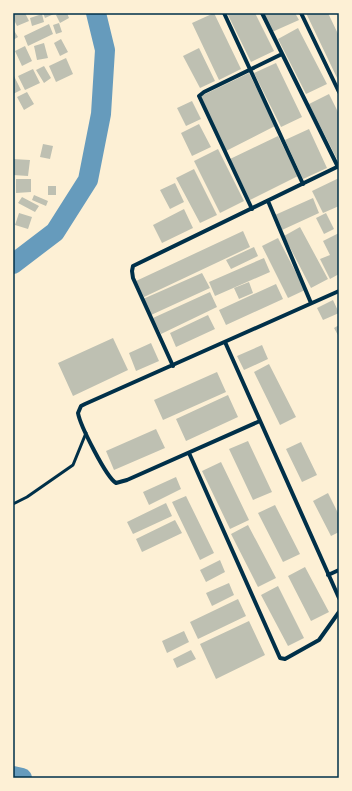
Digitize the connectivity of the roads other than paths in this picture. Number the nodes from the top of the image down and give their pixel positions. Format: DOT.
graph roads {
  1 [pos="224,13"];
  2 [pos="262,13"];
  3 [pos="301,13"];
  4 [pos="282,54"];
  5 [pos="250,69"];
  6 [pos="339,92"];
  7 [pos="338,166"];
  8 [pos="303,184"];
  9 [pos="268,201"];
  10 [pos="252,209"];
  11 [pos="339,291"];
  12 [pos="311,303"];
  13 [pos="225,342"];
  14 [pos="173,366"];
  15 [pos="260,421"];
  16 [pos="86,433"];
  17 [pos="189,454"];
  18 [pos="13,504"];
  19 [pos="339,570"];
  20 [pos="328,575"];
  21 [pos="339,598"];
  22 [pos="339,612"];
  1 -- 5 [label="street"];
  2 -- 4 [label="street"];
  3 -- 6 [label="street"];
  4 -- 5 [label="street"];
  4 -- 7 [label="street"];
  5 -- 8 [label="street"];
  5 -- 10 [label="street"];
  7 -- 8 [label="street"];
  8 -- 9 [label="street"];
  9 -- 10 [label="street"];
  9 -- 12 [label="street"];
  10 -- 14 [label="street"];
  11 -- 12 [label="street"];
  12 -- 13 [label="street"];
  13 -- 14 [label="street"];
  13 -- 15 [label="street"];
  14 -- 16 [label="street"];
  15 -- 17 [label="street"];
  15 -- 20 [label="street"];
  16 -- 17 [label="street"];
  16 -- 18 [label="lane"];
  17 -- 22 [label="street"];
  19 -- 20 [label="street"];
  20 -- 21 [label="street"];
}
